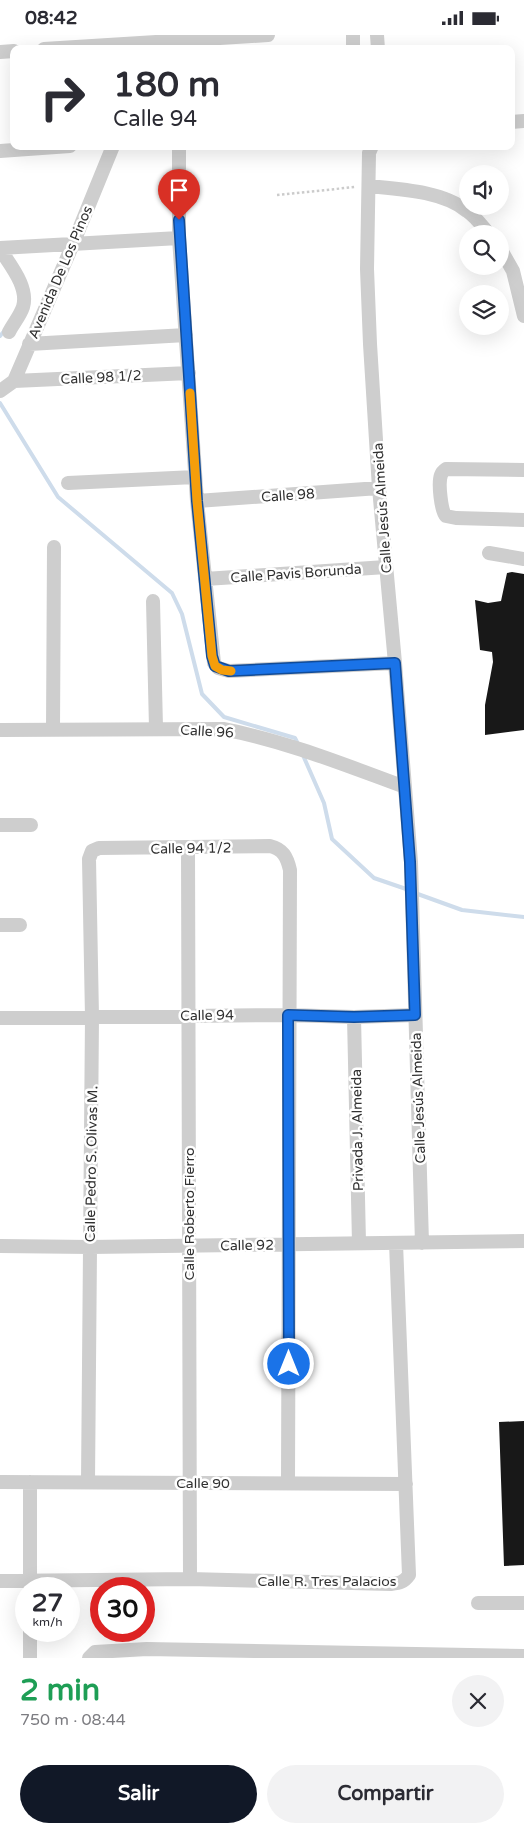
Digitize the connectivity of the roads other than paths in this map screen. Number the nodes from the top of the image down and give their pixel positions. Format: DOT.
graph roads {
  1 [pos="268,35"];
  2 [pos="169,43"];
  3 [pos="127,45"];
  4 [pos="14,150"];
  5 [pos="111,150"];
  6 [pos="179,150"];
  7 [pos="369,150"];
  8 [pos="0,151"];
  9 [pos="369,186"];
  10 [pos="481,225"];
  11 [pos="179,239"];
  12 [pos="74,244"];
  13 [pos="0,248"];
  14 [pos="509,264"];
  15 [pos="524,317"];
  16 [pos="9,332"];
  17 [pos="186,335"];
  18 [pos="29,344"];
  19 [pos="189,373"];
  20 [pos="14,381"];
  21 [pos="0,391"];
  22 [pos="524,470"];
  23 [pos="195,477"];
  24 [pos="68,483"];
  25 [pos="379,488"];
  26 [pos="197,501"];
  27 [pos="524,520"];
  28 [pos="54,547"];
  29 [pos="489,553"];
  30 [pos="524,559"];
  31 [pos="386,567"];
  32 [pos="205,579"];
  33 [pos="153,601"];
  34 [pos="395,663"];
  35 [pos="156,728"];
  36 [pos="53,729"];
  37 [pos="0,730"];
  38 [pos="405,787"];
  39 [pos="0,825"];
  40 [pos="31,825"];
  41 [pos="188,848"];
  42 [pos="95,849"];
  43 [pos="0,925"];
  44 [pos="20,925"];
  45 [pos="288,1015"];
  46 [pos="415,1015"];
  47 [pos="188,1016"];
  48 [pos="92,1017"];
  49 [pos="354,1017"];
  50 [pos="0,1018"];
  51 [pos="524,1241"];
  52 [pos="359,1243"];
  53 [pos="396,1243"];
  54 [pos="422,1243"];
  55 [pos="290,1244"];
  56 [pos="190,1245"];
  57 [pos="0,1246"];
  58 [pos="90,1247"];
  59 [pos="0,1481"];
  60 [pos="30,1482"];
  61 [pos="88,1482"];
  62 [pos="190,1483"];
  63 [pos="288,1483"];
  64 [pos="406,1484"];
  65 [pos="30,1577"];
  66 [pos="190,1579"];
  67 [pos="0,1581"];
  68 [pos="15,1582"];
  69 [pos="80,1582"];
  70 [pos="478,1603"];
  71 [pos="524,1603"];
  72 [pos="30,1642"];
  73 [pos="147,1654"];
  74 [pos="117,1655"];
  75 [pos="524,1656"];
  76 [pos="30,1658"];
  77 [pos="89,1658"];
  1 -- 2 [label="street"];
  2 -- 3 [label="street"];
  4 -- 8 [label="street"];
  5 -- 12 [label="street, Avenida De Los Pinos"];
  6 -- 11 [label="street"];
  7 -- 9 [label="street, Calle Jesús Almeida"];
  9 -- 10 [label="street"];
  9 -- 25 [label="street, Calle Jesús Almeida"];
  11 -- 12 [label="street"];
  11 -- 17 [label="street"];
  12 -- 13 [label="street"];
  12 -- 18 [label="street, Avenida De Los Pinos"];
  13 -- 16 [label="street"];
  14 -- 15 [label="street"];
  17 -- 18 [label="street"];
  17 -- 19 [label="street"];
  18 -- 20 [label="street, Avenida De Los Pinos"];
  19 -- 20 [label="street, Calle 98 1/2"];
  19 -- 23 [label="street"];
  20 -- 21 [label="street"];
  22 -- 27 [label="street"];
  23 -- 24 [label="street"];
  23 -- 26 [label="street"];
  25 -- 26 [label="street, Calle 98"];
  25 -- 31 [label="street, Calle Jesús Almeida"];
  26 -- 32 [label="street"];
  28 -- 36 [label="street"];
  29 -- 30 [label="street"];
  31 -- 32 [label="street, Calle Pavis Borunda"];
  31 -- 34 [label="street, Calle Jesús Almeida"];
  32 -- 34 [label="street"];
  33 -- 35 [label="street"];
  34 -- 38 [label="street, Calle Jesús Almeida"];
  35 -- 36 [label="street, Calle 96"];
  35 -- 38 [label="street, Calle 96"];
  36 -- 37 [label="street, Calle 96"];
  38 -- 46 [label="street, Calle Jesús Almeida"];
  39 -- 40 [label="street"];
  41 -- 42 [label="street, Calle 94 1/2"];
  41 -- 45 [label="street, Calle 94 1/2"];
  41 -- 47 [label="street, Calle Roberto Fierro"];
  42 -- 48 [label="street, Calle Pedro S. Olivas M."];
  43 -- 44 [label="street"];
  45 -- 47 [label="street, Calle 94"];
  45 -- 49 [label="street, Calle 94"];
  45 -- 55 [label="street"];
  46 -- 49 [label="street, Calle 94"];
  46 -- 54 [label="street, Calle Jesús Almeida"];
  47 -- 48 [label="street, Calle 94"];
  47 -- 56 [label="street, Calle Roberto Fierro"];
  48 -- 50 [label="street, Calle 94"];
  48 -- 58 [label="street, Calle Pedro S. Olivas M."];
  49 -- 52 [label="street, Privada J. Almeida"];
  51 -- 54 [label="street, Calle 92"];
  52 -- 53 [label="street, Calle 92"];
  52 -- 55 [label="street, Calle 92"];
  53 -- 54 [label="street, Calle 92"];
  53 -- 64 [label="street, Calle R. Tres Palacios"];
  55 -- 56 [label="street, Calle 92"];
  55 -- 63 [label="street"];
  56 -- 58 [label="street, Calle 92"];
  56 -- 62 [label="street, Calle Roberto Fierro"];
  57 -- 58 [label="street, Calle 92"];
  58 -- 61 [label="street, Calle Pedro S. Olivas M."];
  59 -- 60 [label="street, Calle 90"];
  60 -- 61 [label="street, Calle 90"];
  60 -- 65 [label="street"];
  61 -- 62 [label="street, Calle 90"];
  62 -- 63 [label="street, Calle 90"];
  62 -- 66 [label="street, Calle Roberto Fierro"];
  63 -- 64 [label="street, Calle 90"];
  64 -- 66 [label="street, Calle R. Tres Palacios"];
  66 -- 69 [label="street, Calle R. Tres Palacios"];
  67 -- 68 [label="street, Calle R. Tres Palacios"];
  70 -- 71 [label="street"];
  72 -- 76 [label="street"];
  73 -- 74 [label="street"];
  73 -- 75 [label="street"];
  74 -- 77 [label="street"];
}
